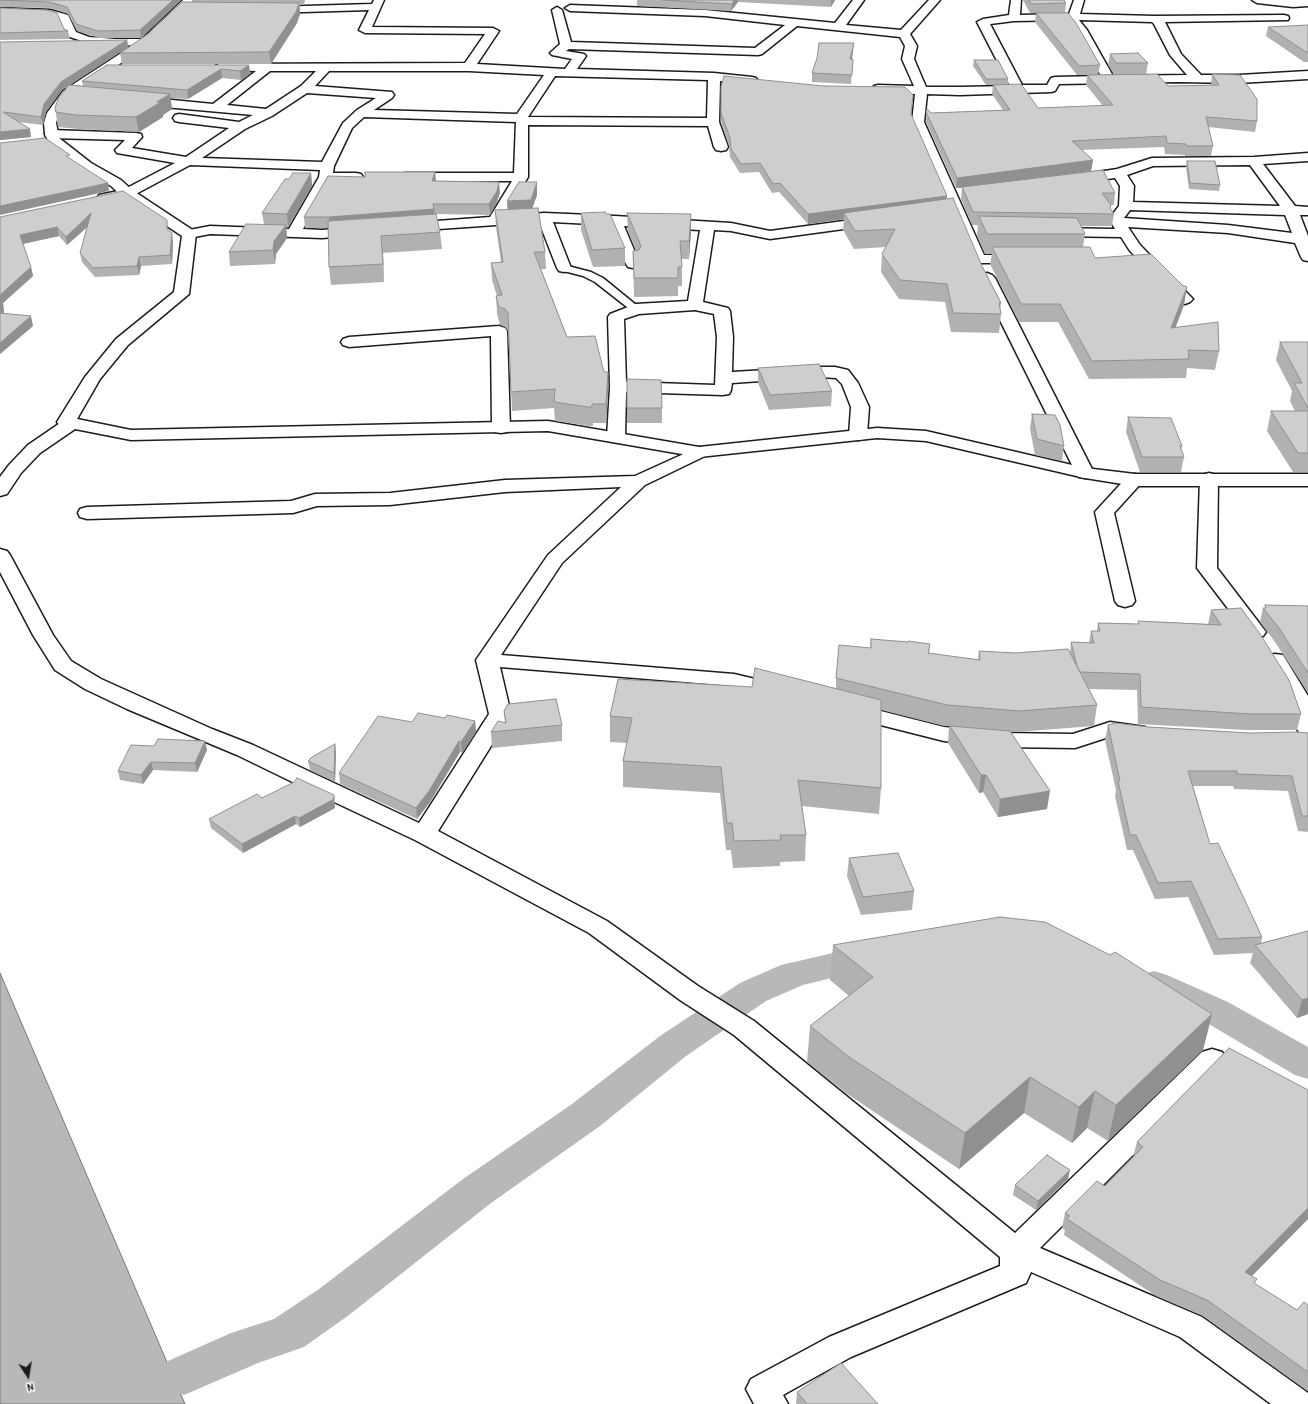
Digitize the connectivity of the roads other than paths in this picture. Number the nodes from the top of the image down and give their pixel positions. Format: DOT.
graph roads {
  1 [pos="859,0"];
  2 [pos="929,0"];
  3 [pos="934,0"];
  4 [pos="1016,0"];
  5 [pos="1079,0"];
  6 [pos="1257,0"];
  7 [pos="1308,3"];
  8 [pos="377,4"];
  9 [pos="189,6"];
  10 [pos="570,8"];
  11 [pos="256,9"];
  12 [pos="557,10"];
  13 [pos="795,10"];
  14 [pos="0,11"];
  15 [pos="1073,17"];
  16 [pos="1014,18"];
  17 [pos="1284,18"];
  18 [pos="1154,19"];
  19 [pos="790,21"];
  20 [pos="838,27"];
  21 [pos="904,34"];
  22 [pos="138,42"];
  23 [pos="68,44"];
  24 [pos="566,45"];
  25 [pos="469,67"];
  26 [pos="104,68"];
  27 [pos="127,68"];
  28 [pos="205,68"];
  29 [pos="266,69"];
  30 [pos="325,69"];
  31 [pos="552,72"];
  32 [pos="568,73"];
  33 [pos="1308,75"];
  34 [pos="714,76"];
  35 [pos="1198,78"];
  36 [pos="1109,80"];
  37 [pos="761,82"];
  38 [pos="305,89"];
  39 [pos="870,89"];
  40 [pos="921,89"];
  41 [pos="1018,89"];
  42 [pos="130,100"];
  43 [pos="185,104"];
  44 [pos="217,107"];
  45 [pos="268,113"];
  46 [pos="361,113"];
  47 [pos="712,122"];
  48 [pos="241,126"];
  49 [pos="48,139"];
  50 [pos="721,147"];
  51 [pos="1308,157"];
  52 [pos="188,161"];
  53 [pos="1254,161"];
  54 [pos="326,172"];
  55 [pos="1119,173"];
  56 [pos="365,177"];
  57 [pos="396,177"];
  58 [pos="520,177"];
  59 [pos="1066,181"];
  60 [pos="127,193"];
  61 [pos="90,201"];
  62 [pos="1126,206"];
  63 [pos="957,209"];
  64 [pos="941,211"];
  65 [pos="1291,211"];
  66 [pos="1308,211"];
  67 [pos="544,217"];
  68 [pos="887,219"];
  69 [pos="495,220"];
  70 [pos="615,220"];
  71 [pos="708,226"];
  72 [pos="1122,227"];
  73 [pos="400,228"];
  74 [pos="368,230"];
  75 [pos="966,230"];
  76 [pos="982,230"];
  77 [pos="1038,231"];
  78 [pos="294,233"];
  79 [pos="189,234"];
  80 [pos="1304,240"];
  81 [pos="1308,257"];
  82 [pos="979,259"];
  83 [pos="1034,259"];
  84 [pos="633,264"];
  85 [pos="564,268"];
  86 [pos="1185,299"];
  87 [pos="695,305"];
  88 [pos="636,309"];
  89 [pos="349,342"];
  90 [pos="724,378"];
  91 [pos="618,387"];
  92 [pos="72,423"];
  93 [pos="501,428"];
  94 [pos="858,435"];
  95 [pos="616,437"];
  96 [pos="699,452"];
  97 [pos="1085,473"];
  98 [pos="1208,479"];
  99 [pos="1135,480"];
  100 [pos="1308,480"];
  101 [pos="638,482"];
  102 [pos="0,490"];
  103 [pos="87,513"];
  104 [pos="0,555"];
  105 [pos="1125,601"];
  106 [pos="487,660"];
  107 [pos="801,697"];
  108 [pos="831,705"];
  109 [pos="1308,729"];
  110 [pos="1154,734"];
  111 [pos="424,834"];
  112 [pos="1212,1059"];
  113 [pos="1016,1252"];
  114 [pos="771,1404"];
  115 [pos="1297,1404"];
  1 -- 20 [label="street"];
  2 -- 3 [label="street"];
  3 -- 21 [label="street"];
  4 -- 16 [label="street"];
  5 -- 15 [label="street"];
  6 -- 7 [label="street"];
  8 -- 11 [label="street"];
  8 -- 25 [label="street"];
  9 -- 22 [label="street"];
  10 -- 19 [label="street"];
  12 -- 24 [label="street"];
  13 -- 19 [label="street"];
  14 -- 22 [label="street"];
  15 -- 16 [label="street"];
  15 -- 18 [label="street"];
  15 -- 36 [label="street"];
  16 -- 41 [label="street"];
  17 -- 18 [label="street"];
  18 -- 35 [label="street"];
  19 -- 20 [label="street"];
  19 -- 24 [label="street"];
  20 -- 21 [label="street"];
  21 -- 40 [label="street"];
  22 -- 23 [label="street"];
  22 -- 26 [label="street"];
  24 -- 32 [label="street"];
  25 -- 30 [label="street"];
  25 -- 31 [label="street"];
  26 -- 27 [label="street"];
  26 -- 49 [label="street"];
  28 -- 29 [label="street"];
  29 -- 30 [label="street"];
  29 -- 44 [label="street"];
  30 -- 38 [label="street"];
  31 -- 32 [label="street"];
  31 -- 46 [label="street"];
  32 -- 34 [label="street"];
  33 -- 35 [label="street"];
  34 -- 37 [label="street"];
  34 -- 47 [label="street"];
  35 -- 36 [label="street"];
  36 -- 41 [label="street"];
  38 -- 45 [label="street"];
  38 -- 46 [label="street"];
  39 -- 40 [label="street"];
  40 -- 41 [label="street"];
  40 -- 63 [label="street"];
  42 -- 43 [label="street"];
  43 -- 44 [label="street"];
  43 -- 48 [label="street"];
  44 -- 45 [label="street"];
  45 -- 48 [label="street"];
  46 -- 54 [label="street"];
  47 -- 50 [label="street"];
  47 -- 58 [label="street"];
  48 -- 52 [label="street"];
  49 -- 52 [label="street"];
  49 -- 60 [label="street"];
  51 -- 53 [label="street"];
  52 -- 54 [label="street"];
  52 -- 60 [label="street"];
  53 -- 55 [label="street"];
  53 -- 65 [label="street"];
  54 -- 56 [label="street"];
  54 -- 78 [label="street"];
  55 -- 59 [label="street"];
  55 -- 62 [label="street"];
  57 -- 58 [label="street"];
  58 -- 69 [label="street"];
  60 -- 61 [label="street"];
  60 -- 79 [label="street"];
  62 -- 65 [label="street"];
  62 -- 72 [label="street"];
  63 -- 64 [label="street"];
  63 -- 75 [label="street"];
  65 -- 66 [label="street"];
  65 -- 80 [label="street"];
  67 -- 69 [label="street"];
  67 -- 70 [label="street"];
  67 -- 85 [label="street"];
  68 -- 71 [label="street"];
  69 -- 73 [label="street"];
  70 -- 71 [label="street"];
  70 -- 84 [label="street"];
  71 -- 87 [label="street"];
  72 -- 77 [label="street"];
  72 -- 80 [label="street"];
  72 -- 86 [label="street"];
  74 -- 78 [label="street"];
  75 -- 76 [label="street"];
  75 -- 82 [label="street"];
  78 -- 79 [label="street"];
  79 -- 92 [label="street"];
  80 -- 81 [label="street"];
  82 -- 83 [label="street"];
  82 -- 97 [label="street"];
  85 -- 88 [label="lane"];
  87 -- 88 [label="street"];
  87 -- 90 [label="street"];
  88 -- 91 [label="street"];
  89 -- 93 [label="street"];
  90 -- 91 [label="street"];
  90 -- 94 [label="street"];
  91 -- 95 [label="street"];
  92 -- 93 [label="street"];
  92 -- 102 [label="street"];
  93 -- 95 [label="street"];
  94 -- 96 [label="street"];
  94 -- 97 [label="street"];
  95 -- 96 [label="street"];
  96 -- 101 [label="street"];
  97 -- 99 [label="street"];
  98 -- 99 [label="street"];
  98 -- 100 [label="street"];
  98 -- 109 [label="street"];
  99 -- 105 [label="street"];
  101 -- 103 [label="street"];
  101 -- 106 [label="street"];
  104 -- 111 [label="street"];
  106 -- 107 [label="street"];
  106 -- 111 [label="street"];
  108 -- 110 [label="street"];
  111 -- 113 [label="street"];
  112 -- 113 [label="street"];
  113 -- 114 [label="street"];
  113 -- 115 [label="street"];
}
